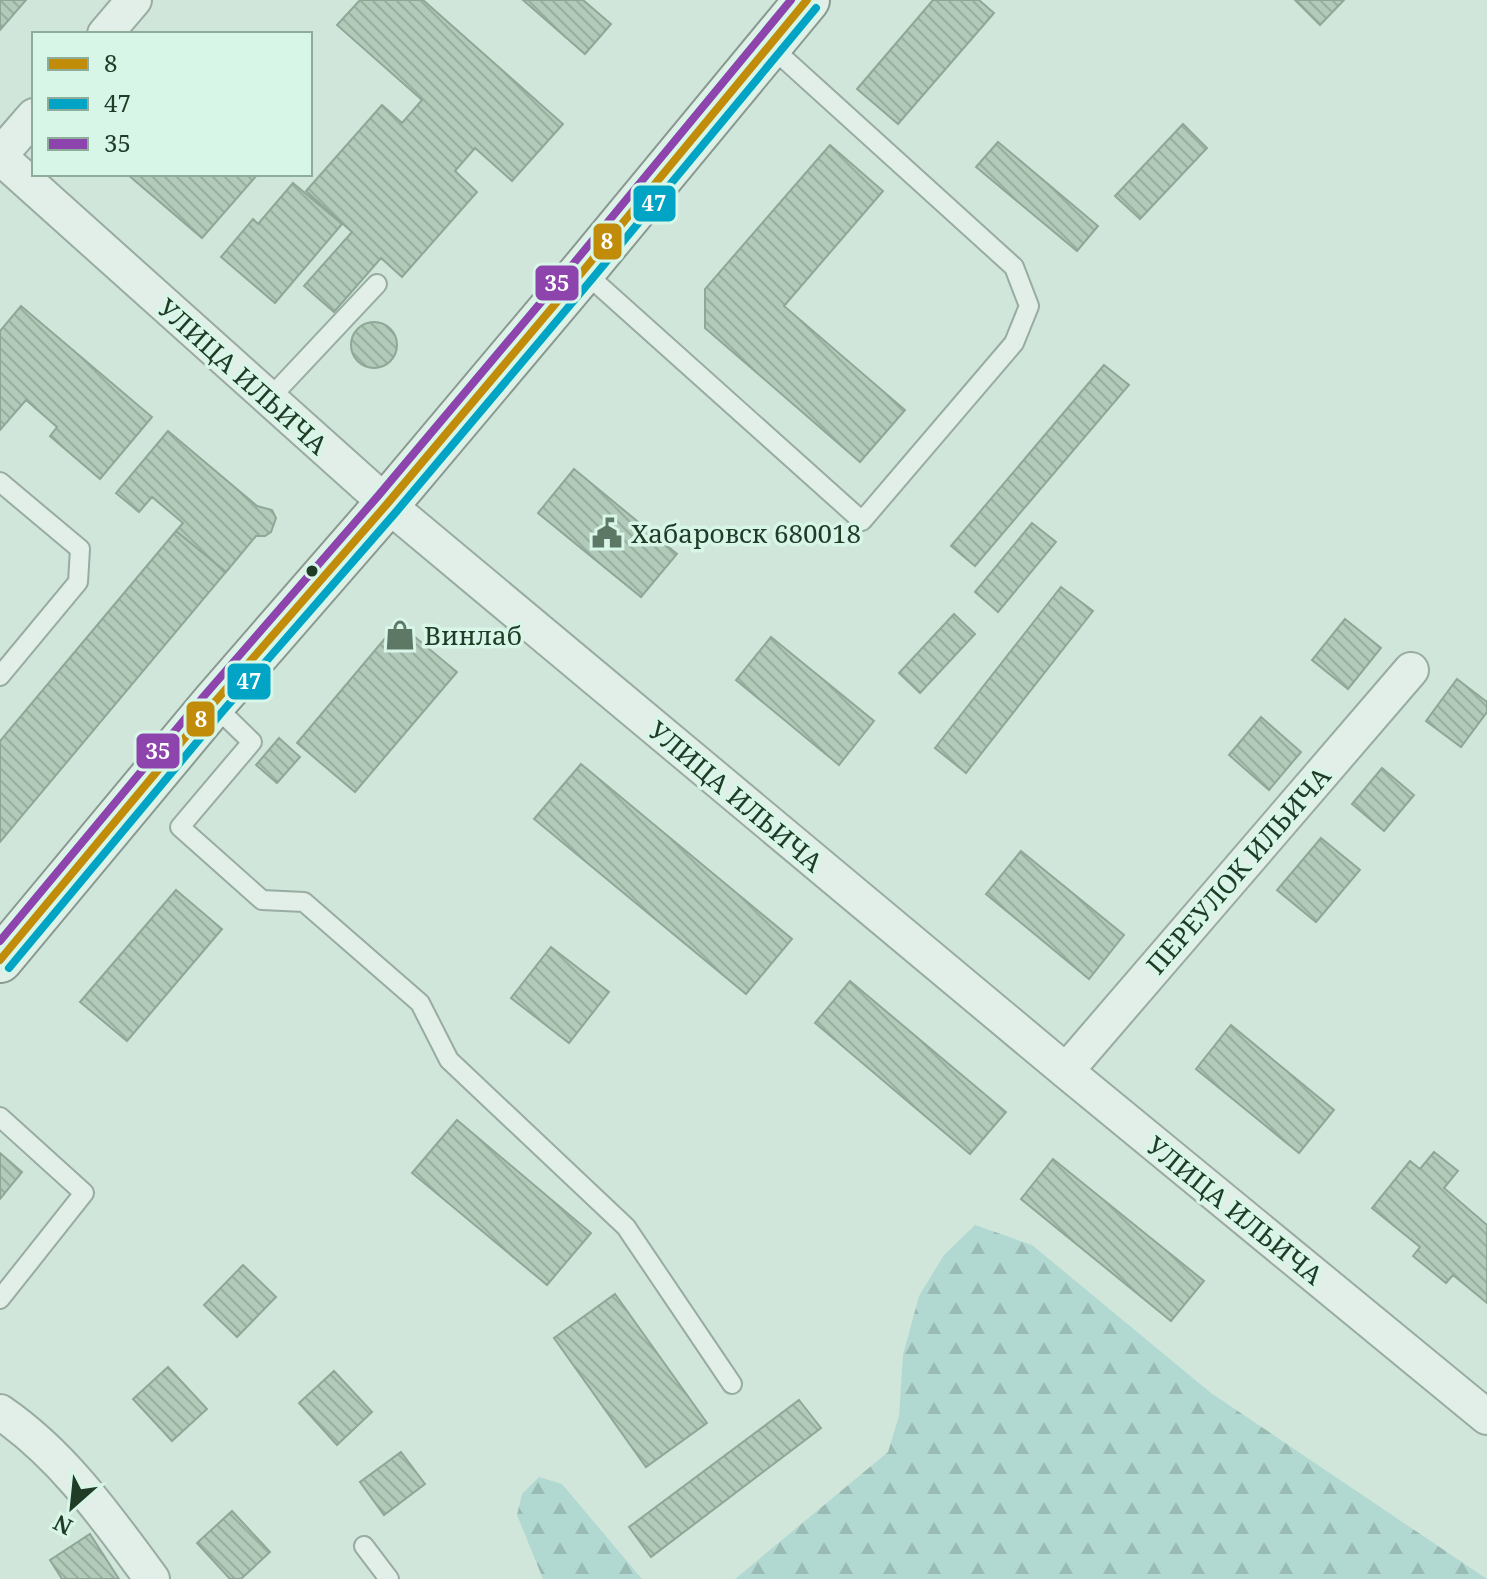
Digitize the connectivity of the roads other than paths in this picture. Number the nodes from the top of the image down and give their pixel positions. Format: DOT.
graph roads {
  1 [pos="134,0"];
  2 [pos="807,0"];
  3 [pos="107,32"];
  4 [pos="769,45"];
  5 [pos="32,118"];
  6 [pos="0,156"];
  7 [pos="583,271"];
  8 [pos="377,284"];
  9 [pos="269,399"];
  10 [pos="0,482"];
  11 [pos="387,504"];
  12 [pos="1411,670"];
  13 [pos="0,676"];
  14 [pos="213,704"];
  15 [pos="0,960"];
  16 [pos="1066,1071"];
  17 [pos="0,1117"];
  18 [pos="0,1299"];
  19 [pos="732,1384"];
  20 [pos="0,1412"];
  21 [pos="1487,1417"];
  22 [pos="364,1546"];
  23 [pos="152,1579"];
  24 [pos="389,1579"];
  1 -- 3 [label="street"];
  2 -- 4 [label="main road"];
  4 -- 7 [label="main road"];
  4 -- 7 [label="lane"];
  5 -- 6 [label="street"];
  6 -- 9 [label="street, УЛИЦА ИЛЬИЧА"];
  7 -- 11 [label="main road"];
  8 -- 9 [label="lane"];
  9 -- 11 [label="street, УЛИЦА ИЛЬИЧА"];
  10 -- 13 [label="lane"];
  11 -- 14 [label="main road"];
  11 -- 16 [label="street, УЛИЦА ИЛЬИЧА"];
  12 -- 16 [label="street, ПЕРЕУЛОК ИЛЬИЧА"];
  14 -- 15 [label="main road"];
  14 -- 19 [label="lane"];
  16 -- 21 [label="street, УЛИЦА ИЛЬИЧА"];
  17 -- 18 [label="lane"];
  20 -- 23 [label="street"];
  22 -- 24 [label="lane"];
}
